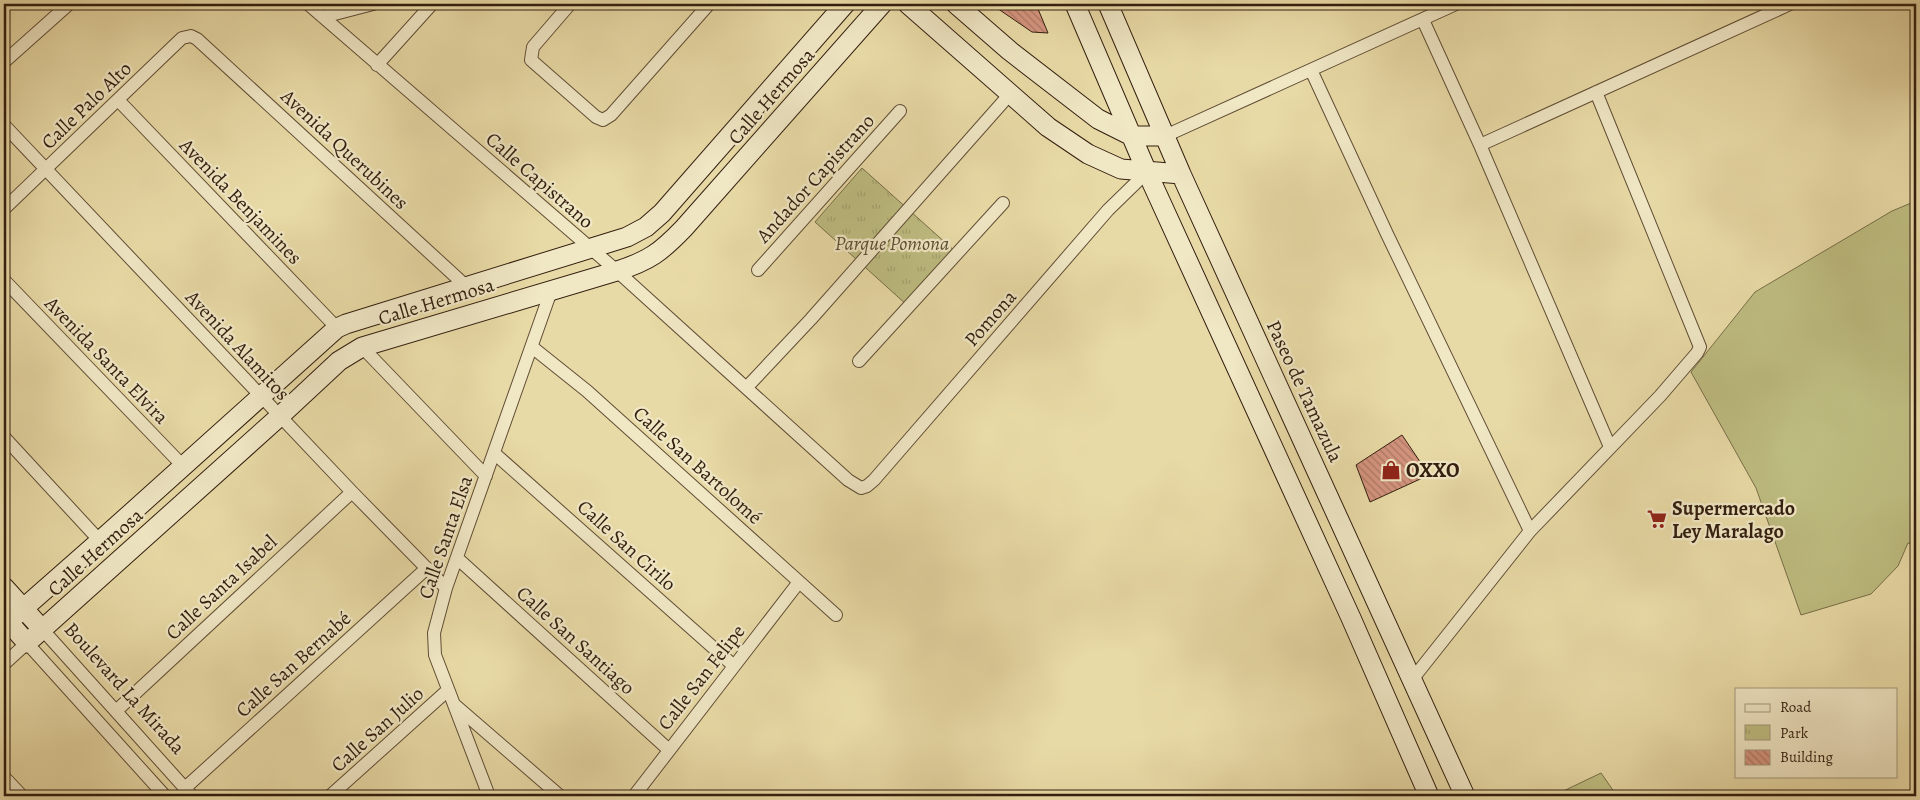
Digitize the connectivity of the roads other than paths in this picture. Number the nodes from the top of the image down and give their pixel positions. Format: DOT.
graph roads {
  1 [pos="69,4"];
  2 [pos="308,4"];
  3 [pos="372,4"];
  4 [pos="432,4"];
  5 [pos="570,4"];
  6 [pos="709,4"];
  7 [pos="845,4"];
  8 [pos="882,4"];
  9 [pos="908,4"];
  10 [pos="1075,4"];
  11 [pos="1108,4"];
  12 [pos="1456,4"];
  13 [pos="1790,4"];
  14 [pos="966,6"];
  15 [pos="323,17"];
  16 [pos="1422,20"];
  17 [pos="197,39"];
  18 [pos="4,62"];
  19 [pos="377,65"];
  20 [pos="1311,70"];
  21 [pos="1596,92"];
  22 [pos="1010,94"];
  23 [pos="118,101"];
  24 [pos="900,111"];
  25 [pos="4,125"];
  26 [pos="1132,136"];
  27 [pos="1165,136"];
  28 [pos="1480,145"];
  29 [pos="46,169"];
  30 [pos="1147,172"];
  31 [pos="1181,174"];
  32 [pos="1004,203"];
  33 [pos="4,209"];
  34 [pos="589,248"];
  35 [pos="758,270"];
  36 [pos="617,272"];
  37 [pos="4,280"];
  38 [pos="467,287"];
  39 [pos="551,291"];
  40 [pos="337,328"];
  41 [pos="362,347"];
  42 [pos="532,347"];
  43 [pos="859,361"];
  44 [pos="747,387"];
  45 [pos="261,396"];
  46 [pos="280,416"];
  47 [pos="4,437"];
  48 [pos="1610,447"];
  49 [pos="494,453"];
  50 [pos="183,466"];
  51 [pos="486,476"];
  52 [pos="861,488"];
  53 [pos="352,492"];
  54 [pos="1530,531"];
  55 [pos="100,541"];
  56 [pos="457,558"];
  57 [pos="427,568"];
  58 [pos="799,582"];
  59 [pos="4,587"];
  60 [pos="446,588"];
  61 [pos="1377,604"];
  62 [pos="23,608"];
  63 [pos="836,615"];
  64 [pos="1351,618"];
  65 [pos="5,621"];
  66 [pos="42,630"];
  67 [pos="27,644"];
  68 [pos="4,664"];
  69 [pos="734,666"];
  70 [pos="1411,681"];
  71 [pos="448,690"];
  72 [pos="454,705"];
  73 [pos="116,711"];
  74 [pos="669,750"];
  75 [pos="4,777"];
  76 [pos="189,792"];
  77 [pos="22,796"];
  78 [pos="165,796"];
  79 [pos="330,796"];
  80 [pos="489,796"];
  81 [pos="560,796"];
  82 [pos="634,796"];
  83 [pos="1430,796"];
  84 [pos="1465,796"];
  1 -- 18 [label="street"];
  2 -- 15 [label="street, Calle Capistrano"];
  3 -- 15 [label="street"];
  4 -- 19 [label="street"];
  5 -- 6 [label="street"];
  7 -- 34 [label="street, Calle Hermosa"];
  8 -- 36 [label="street, Calle Hermosa"];
  9 -- 22 [label="street"];
  10 -- 26 [label="street"];
  11 -- 27 [label="street, Paseo de Tamazula"];
  12 -- 16 [label="street"];
  13 -- 21 [label="street"];
  14 -- 26 [label="street"];
  15 -- 19 [label="street, Calle Capistrano"];
  16 -- 20 [label="street"];
  16 -- 28 [label="street"];
  17 -- 23 [label="street, Calle Palo Alto"];
  17 -- 38 [label="street, Avenida Querubines"];
  19 -- 34 [label="street, Calle Capistrano"];
  20 -- 27 [label="street"];
  20 -- 54 [label="street"];
  21 -- 28 [label="street"];
  21 -- 48 [label="street"];
  22 -- 30 [label="street"];
  22 -- 44 [label="street"];
  23 -- 29 [label="street, Calle Palo Alto"];
  23 -- 40 [label="street, Avenida Benjamines"];
  24 -- 35 [label="street, Andador Capistrano"];
  25 -- 29 [label="street, Avenida Alamitos"];
  26 -- 27 [label="street"];
  26 -- 30 [label="street"];
  27 -- 31 [label="street, Paseo de Tamazula"];
  28 -- 48 [label="street"];
  29 -- 33 [label="street, Calle Palo Alto"];
  29 -- 45 [label="street, Avenida Alamitos"];
  30 -- 31 [label="street"];
  30 -- 52 [label="street, Pomona"];
  30 -- 64 [label="street"];
  31 -- 61 [label="street, Paseo de Tamazula"];
  32 -- 43 [label="street"];
  34 -- 36 [label="street, Calle Capistrano"];
  34 -- 38 [label="street, Calle Hermosa"];
  36 -- 39 [label="street, Calle Hermosa"];
  36 -- 44 [label="street, Calle Capistrano"];
  37 -- 50 [label="street, Avenida Santa Elvira"];
  38 -- 40 [label="street, Calle Hermosa"];
  39 -- 41 [label="street, Calle Hermosa"];
  39 -- 42 [label="street, Calle Santa Elsa"];
  40 -- 45 [label="street, Calle Hermosa"];
  41 -- 46 [label="street, Calle Hermosa"];
  41 -- 51 [label="street"];
  42 -- 49 [label="street, Calle Santa Elsa"];
  42 -- 58 [label="street, Calle San Bartolomé"];
  44 -- 52 [label="street, Calle Capistrano"];
  45 -- 46 [label="street, Avenida Alamitos"];
  45 -- 50 [label="street, Calle Hermosa"];
  46 -- 53 [label="street, Avenida Alamitos"];
  46 -- 66 [label="street, Calle Hermosa"];
  47 -- 55 [label="street"];
  48 -- 54 [label="street"];
  49 -- 51 [label="street, Calle Santa Elsa"];
  49 -- 69 [label="street, Calle San Cirilo"];
  50 -- 55 [label="street, Calle Hermosa"];
  51 -- 56 [label="street, Calle Santa Elsa"];
  53 -- 57 [label="street, Avenida Alamitos"];
  53 -- 73 [label="street, Calle Santa Isabel"];
  54 -- 70 [label="street"];
  55 -- 62 [label="street, Calle Hermosa"];
  56 -- 60 [label="street, Calle Santa Elsa"];
  56 -- 74 [label="street, Calle San Santiago"];
  57 -- 60 [label="street, Avenida Alamitos"];
  57 -- 76 [label="street, Calle San Bernabé"];
  58 -- 63 [label="street, Calle San Bartolomé"];
  58 -- 69 [label="street, Calle San Felipe"];
  59 -- 62 [label="street, Boulevard La Mirada"];
  60 -- 71 [label="street, Calle Santa Elsa"];
  61 -- 64 [label="street"];
  61 -- 70 [label="street, Paseo de Tamazula"];
  62 -- 65 [label="street, Calle Hermosa"];
  62 -- 66 [label="street, Boulevard La Mirada"];
  64 -- 83 [label="street"];
  65 -- 67 [label="street"];
  66 -- 67 [label="street, Calle Hermosa"];
  66 -- 73 [label="street, Boulevard La Mirada"];
  67 -- 68 [label="street, Calle Hermosa"];
  67 -- 78 [label="street"];
  69 -- 74 [label="street, Calle San Felipe"];
  70 -- 84 [label="street, Paseo de Tamazula"];
  71 -- 72 [label="street, Calle Santa Elsa"];
  71 -- 79 [label="street, Calle San Julio"];
  72 -- 80 [label="street, Calle Santa Elsa"];
  72 -- 81 [label="street"];
  73 -- 76 [label="street, Boulevard La Mirada"];
  74 -- 82 [label="street, Calle San Felipe"];
  75 -- 77 [label="street"];
}
